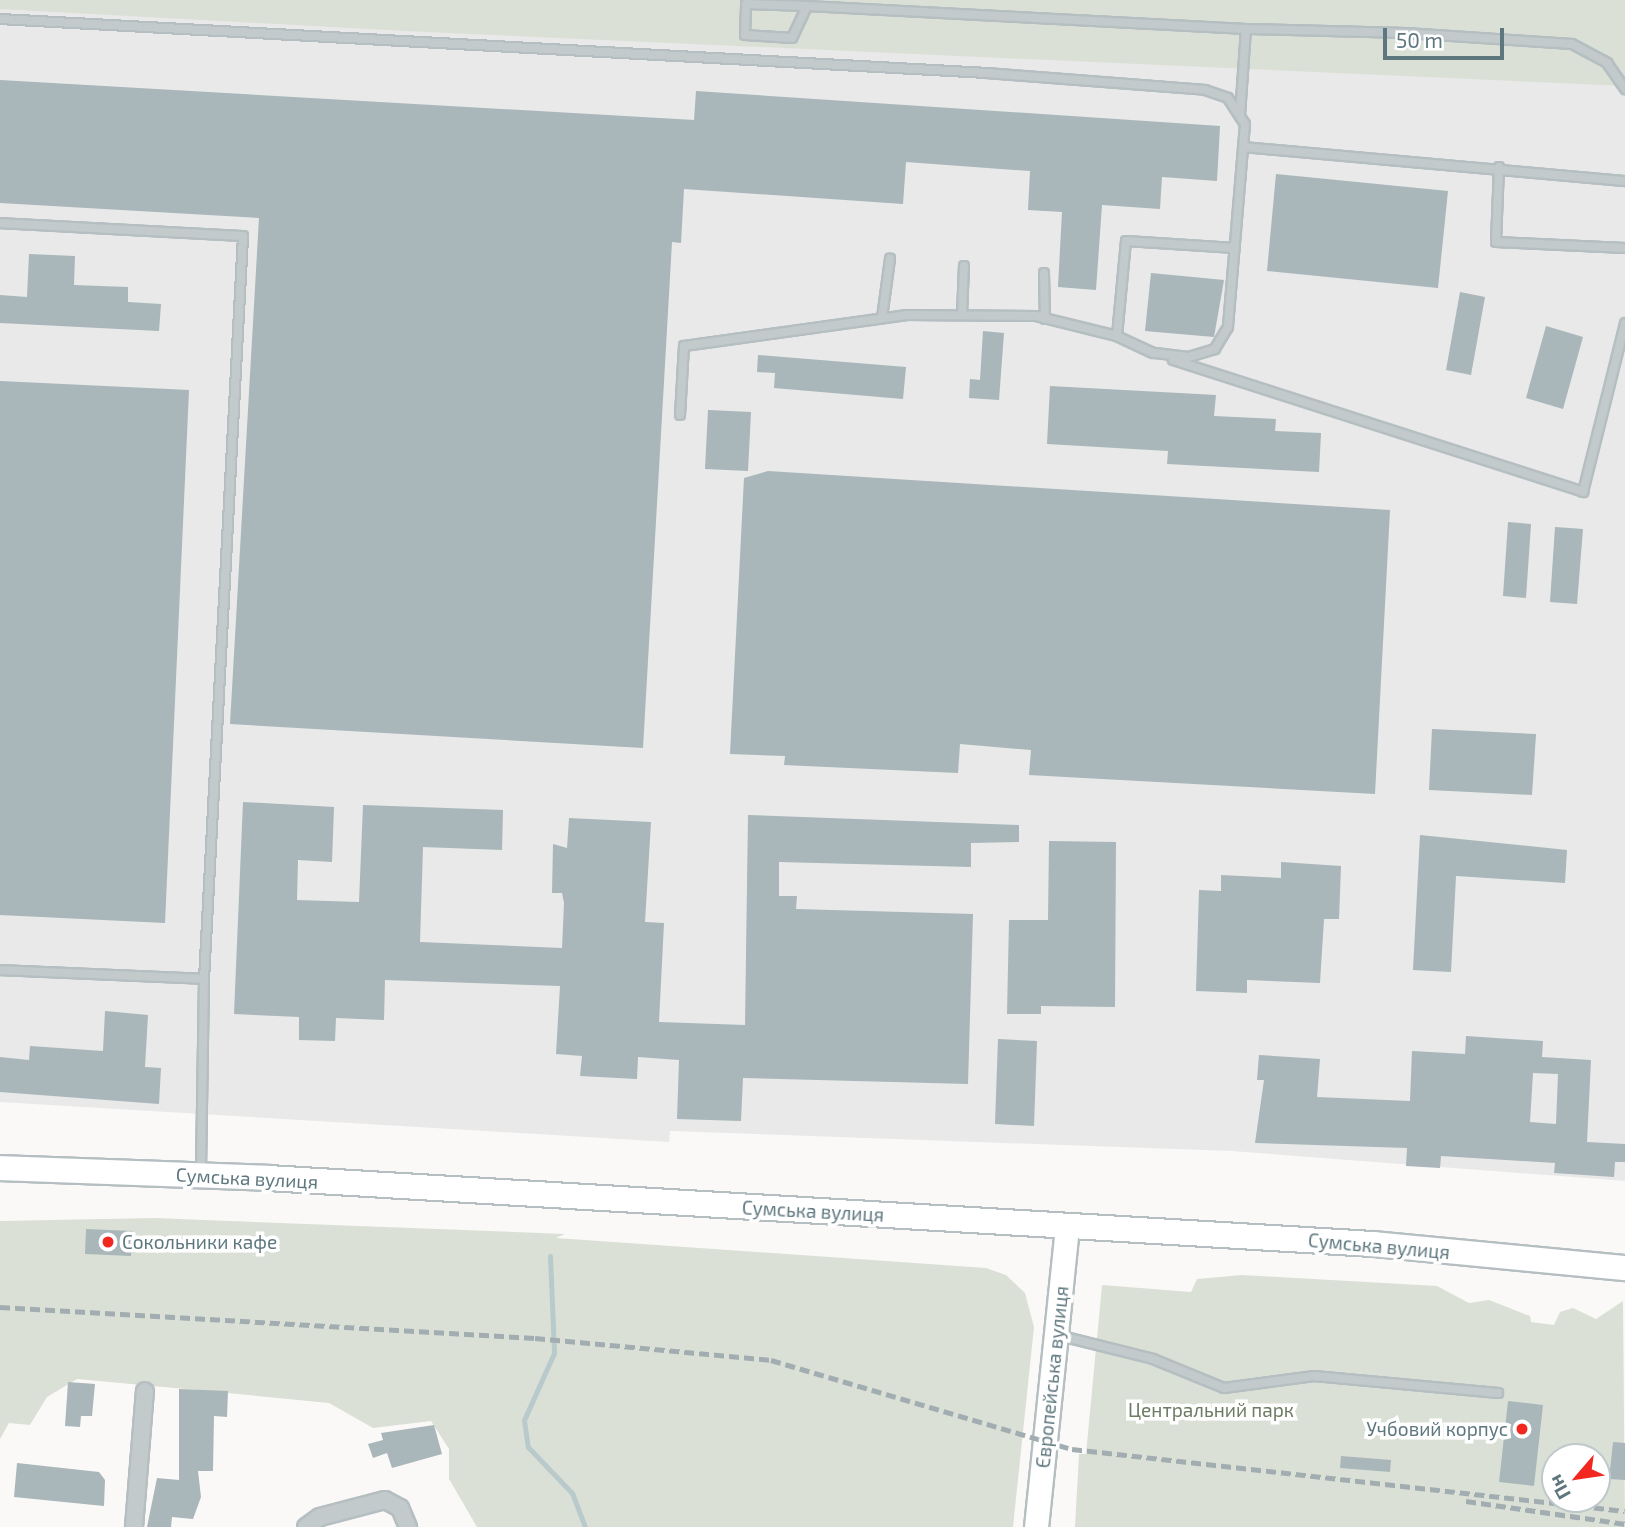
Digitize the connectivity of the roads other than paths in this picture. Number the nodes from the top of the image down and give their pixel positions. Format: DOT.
graph roads {
  1 [pos="807,6"];
  2 [pos="0,19"];
  3 [pos="1246,29"];
  4 [pos="1625,89"];
  5 [pos="1240,115"];
  6 [pos="1244,147"];
  7 [pos="1499,167"];
  8 [pos="1625,181"];
  9 [pos="0,223"];
  10 [pos="1235,248"];
  11 [pos="1625,248"];
  12 [pos="890,259"];
  13 [pos="964,266"];
  14 [pos="1044,273"];
  15 [pos="962,315"];
  16 [pos="883,318"];
  17 [pos="1045,318"];
  18 [pos="1625,323"];
  19 [pos="1117,336"];
  20 [pos="1153,353"];
  21 [pos="680,415"];
  22 [pos="0,970"];
  23 [pos="204,978"];
  24 [pos="0,1168"];
  25 [pos="201,1175"];
  26 [pos="1068,1226"];
  27 [pos="1625,1268"];
  28 [pos="1056,1335"];
  29 [pos="145,1391"];
  30 [pos="1498,1393"];
  31 [pos="134,1527"];
  32 [pos="306,1527"];
  33 [pos="408,1527"];
  34 [pos="1036,1527"];
  1 -- 1 [label="lane"];
  1 -- 3 [label="lane"];
  2 -- 5 [label="lane"];
  3 -- 4 [label="lane"];
  3 -- 5 [label="lane"];
  5 -- 6 [label="lane"];
  6 -- 7 [label="lane"];
  6 -- 10 [label="lane"];
  7 -- 8 [label="lane"];
  7 -- 11 [label="lane"];
  9 -- 23 [label="lane"];
  10 -- 19 [label="lane"];
  10 -- 20 [label="lane"];
  12 -- 16 [label="lane"];
  13 -- 15 [label="lane"];
  14 -- 17 [label="lane"];
  15 -- 16 [label="lane"];
  15 -- 17 [label="lane"];
  16 -- 21 [label="lane"];
  17 -- 19 [label="lane"];
  18 -- 20 [label="lane"];
  19 -- 20 [label="lane"];
  22 -- 23 [label="lane"];
  23 -- 25 [label="lane"];
  24 -- 25 [label="main road, Сумська вулиця"];
  25 -- 26 [label="main road, Сумська вулиця"];
  26 -- 27 [label="main road, Сумська вулиця"];
  26 -- 28 [label="main road, Європейська вулиця"];
  28 -- 30 [label="lane"];
  28 -- 34 [label="main road, Європейська вулиця"];
  29 -- 31 [label="street"];
  32 -- 33 [label="street"];
}
